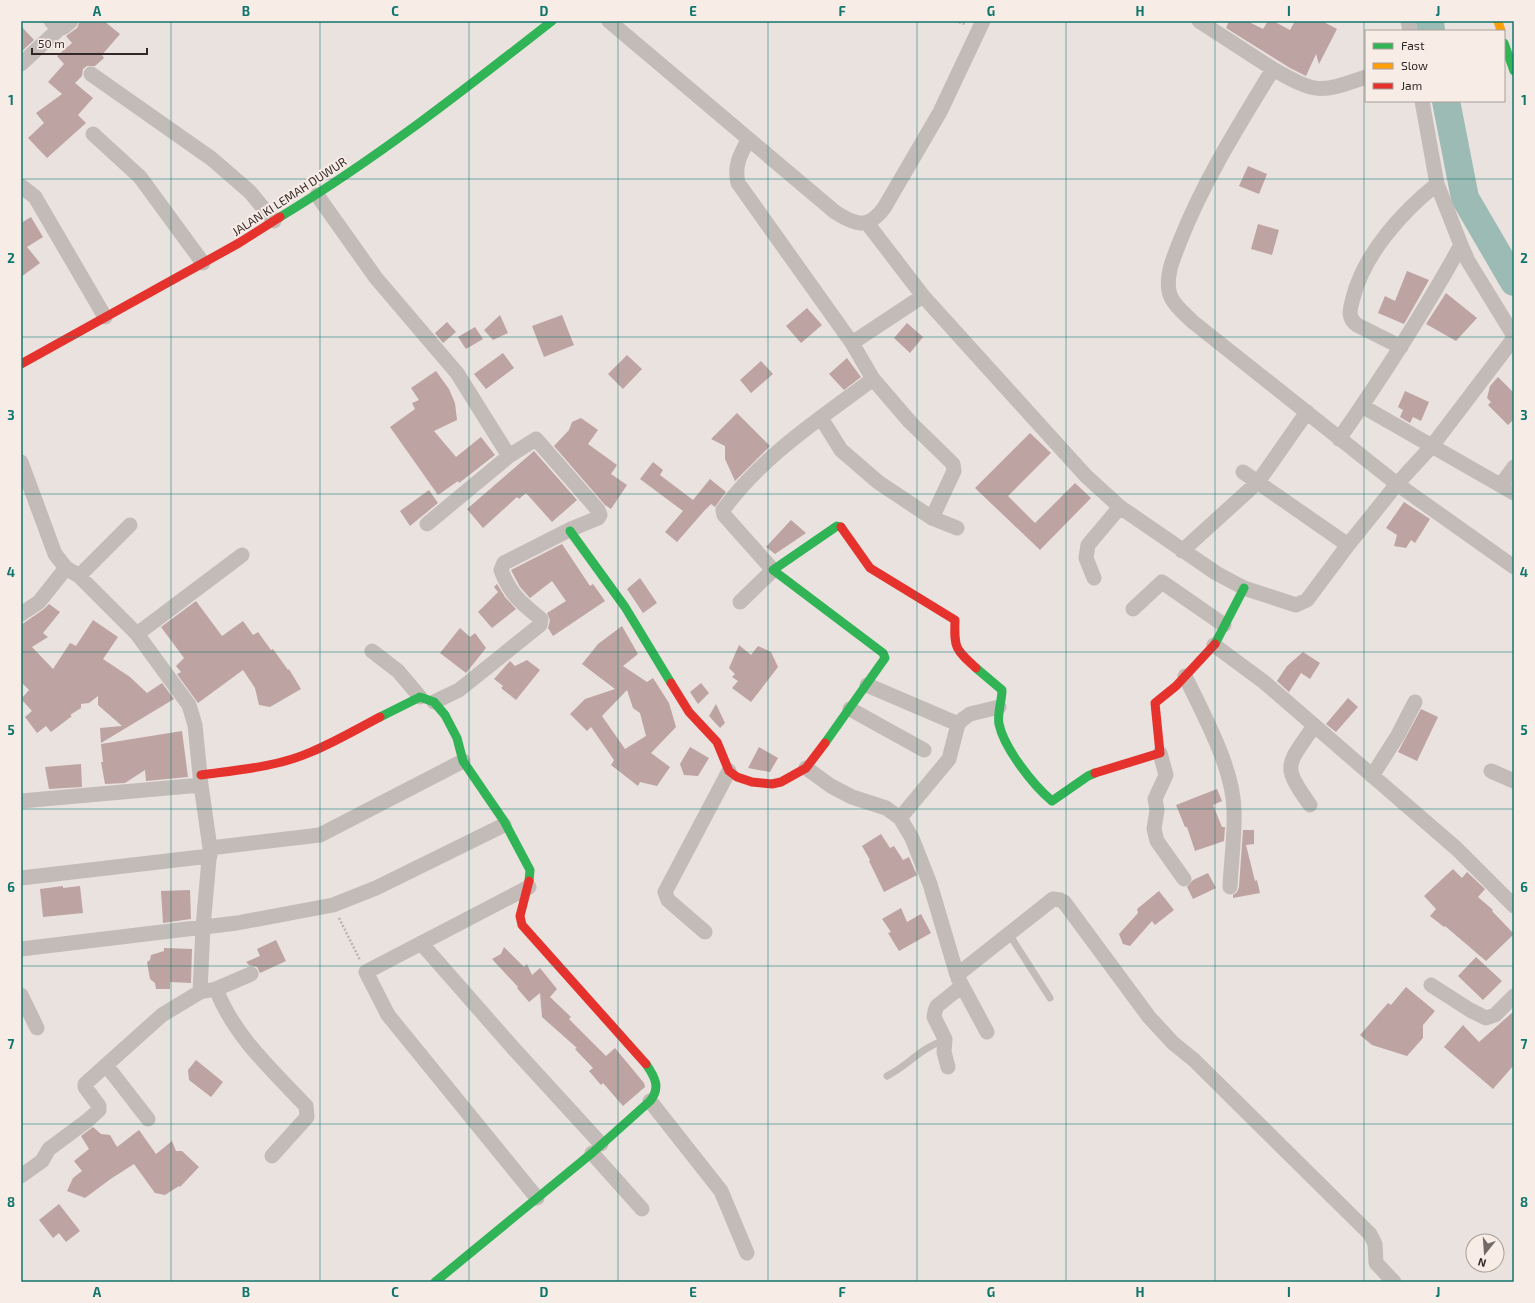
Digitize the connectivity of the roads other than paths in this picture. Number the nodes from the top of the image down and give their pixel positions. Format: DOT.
graph roads {
  1 [pos="552,21"];
  2 [pos="609,21"];
  3 [pos="983,21"];
  4 [pos="1199,21"];
  5 [pos="60,24"];
  6 [pos="1505,46"];
  7 [pos="21,64"];
  8 [pos="1273,69"];
  9 [pos="1514,71"];
  10 [pos="91,74"];
  11 [pos="1365,77"];
  12 [pos="1422,102"];
  13 [pos="93,134"];
  14 [pos="748,140"];
  15 [pos="1437,184"];
  16 [pos="21,186"];
  17 [pos="317,195"];
  18 [pos="274,221"];
  19 [pos="868,224"];
  20 [pos="1460,245"];
  21 [pos="203,263"];
  22 [pos="923,296"];
  23 [pos="105,317"];
  24 [pos="1514,337"];
  25 [pos="852,343"];
  26 [pos="1401,347"];
  27 [pos="21,364"];
  28 [pos="873,378"];
  29 [pos="1362,406"];
  30 [pos="1307,412"];
  31 [pos="821,418"];
  32 [pos="1339,438"];
  33 [pos="1432,446"];
  34 [pos="509,456"];
  35 [pos="21,462"];
  36 [pos="1514,467"];
  37 [pos="1243,472"];
  38 [pos="1258,482"];
  39 [pos="1397,484"];
  40 [pos="1501,485"];
  41 [pos="1514,493"];
  42 [pos="1120,507"];
  43 [pos="932,518"];
  44 [pos="427,524"];
  45 [pos="130,525"];
  46 [pos="957,528"];
  47 [pos="570,531"];
  48 [pos="1348,545"];
  49 [pos="1182,551"];
  50 [pos="242,555"];
  51 [pos="1514,567"];
  52 [pos="773,570"];
  53 [pos="72,572"];
  54 [pos="1094,578"];
  55 [pos="1244,588"];
  56 [pos="740,602"];
  57 [pos="1133,609"];
  58 [pos="21,614"];
  59 [pos="1224,625"];
  60 [pos="137,634"];
  61 [pos="1214,645"];
  62 [pos="372,651"];
  63 [pos="1181,680"];
  64 [pos="867,685"];
  65 [pos="447,696"];
  66 [pos="420,697"];
  67 [pos="1414,702"];
  68 [pos="1000,707"];
  69 [pos="850,710"];
  70 [pos="958,724"];
  71 [pos="1314,726"];
  72 [pos="924,750"];
  73 [pos="1160,753"];
  74 [pos="463,761"];
  75 [pos="806,768"];
  76 [pos="729,771"];
  77 [pos="1491,771"];
  78 [pos="1372,776"];
  79 [pos="201,780"];
  80 [pos="1514,781"];
  81 [pos="21,801"];
  82 [pos="1310,805"];
  83 [pos="900,818"];
  84 [pos="504,824"];
  85 [pos="210,852"];
  86 [pos="21,878"];
  87 [pos="1184,879"];
  88 [pos="529,887"];
  89 [pos="1230,887"];
  90 [pos="1514,906"];
  91 [pos="203,927"];
  92 [pos="705,932"];
  93 [pos="1009,934"];
  94 [pos="421,943"];
  95 [pos="21,949"];
  96 [pos="251,974"];
  97 [pos="960,981"];
  98 [pos="1431,985"];
  99 [pos="216,989"];
  100 [pos="200,992"];
  101 [pos="21,995"];
  102 [pos="1514,996"];
  103 [pos="1050,998"];
  104 [pos="37,1028"];
  105 [pos="987,1032"];
  106 [pos="945,1040"];
  107 [pos="106,1065"];
  108 [pos="948,1067"];
  109 [pos="887,1076"];
  110 [pos="650,1102"];
  111 [pos="148,1119"];
  112 [pos="596,1148"];
  113 [pos="272,1156"];
  114 [pos="21,1176"];
  115 [pos="537,1198"];
  116 [pos="642,1209"];
  117 [pos="747,1253"];
  118 [pos="435,1282"];
  119 [pos="1394,1282"];
  1 -- 17 [label="street, JALAN KI LEMAH DUWUR"];
  2 -- 14 [label="street"];
  3 -- 19 [label="street"];
  4 -- 8 [label="street"];
  5 -- 7 [label="street"];
  6 -- 9 [label="street"];
  8 -- 11 [label="street"];
  8 -- 30 [label="street"];
  10 -- 18 [label="street"];
  12 -- 15 [label="street"];
  13 -- 21 [label="street"];
  14 -- 19 [label="street"];
  14 -- 25 [label="street"];
  15 -- 20 [label="street"];
  15 -- 26 [label="street"];
  16 -- 23 [label="street"];
  17 -- 18 [label="street, JALAN KI LEMAH DUWUR"];
  17 -- 34 [label="street"];
  18 -- 21 [label="street, JALAN KI LEMAH DUWUR"];
  19 -- 22 [label="street"];
  20 -- 24 [label="street"];
  20 -- 26 [label="street"];
  21 -- 23 [label="street, JALAN KI LEMAH DUWUR"];
  22 -- 25 [label="street"];
  22 -- 42 [label="street"];
  23 -- 27 [label="street, JALAN KI LEMAH DUWUR"];
  24 -- 33 [label="street"];
  25 -- 28 [label="street"];
  26 -- 29 [label="street"];
  28 -- 31 [label="street"];
  28 -- 43 [label="street"];
  29 -- 32 [label="street"];
  29 -- 33 [label="street"];
  30 -- 32 [label="street"];
  30 -- 38 [label="street"];
  31 -- 43 [label="street"];
  31 -- 52 [label="street"];
  32 -- 39 [label="street"];
  33 -- 39 [label="street"];
  33 -- 40 [label="street"];
  34 -- 44 [label="street"];
  34 -- 47 [label="street"];
  35 -- 53 [label="street"];
  36 -- 40 [label="street"];
  37 -- 38 [label="street"];
  38 -- 48 [label="street"];
  38 -- 49 [label="street"];
  39 -- 48 [label="street"];
  39 -- 51 [label="street"];
  40 -- 41 [label="street"];
  42 -- 49 [label="street"];
  42 -- 54 [label="street"];
  43 -- 46 [label="street"];
  45 -- 53 [label="street"];
  47 -- 65 [label="street"];
  47 -- 76 [label="street"];
  48 -- 55 [label="street"];
  49 -- 55 [label="street"];
  50 -- 60 [label="street"];
  52 -- 56 [label="street"];
  52 -- 64 [label="street"];
  52 -- 68 [label="street"];
  53 -- 58 [label="street"];
  53 -- 60 [label="street"];
  55 -- 59 [label="street"];
  57 -- 59 [label="street"];
  59 -- 61 [label="street"];
  60 -- 79 [label="street"];
  61 -- 63 [label="street"];
  61 -- 71 [label="street"];
  62 -- 66 [label="street"];
  63 -- 73 [label="street"];
  63 -- 89 [label="street"];
  64 -- 69 [label="street"];
  64 -- 70 [label="street"];
  65 -- 66 [label="street"];
  65 -- 74 [label="street"];
  66 -- 79 [label="street"];
  67 -- 78 [label="street"];
  68 -- 70 [label="street"];
  68 -- 73 [label="street"];
  69 -- 72 [label="street"];
  69 -- 75 [label="street"];
  70 -- 83 [label="street"];
  71 -- 78 [label="street"];
  71 -- 82 [label="street"];
  73 -- 87 [label="street"];
  74 -- 84 [label="street"];
  74 -- 85 [label="street"];
  75 -- 76 [label="street"];
  75 -- 83 [label="street"];
  76 -- 92 [label="street"];
  77 -- 80 [label="street"];
  78 -- 90 [label="street"];
  79 -- 81 [label="street"];
  79 -- 85 [label="street"];
  83 -- 97 [label="street"];
  84 -- 88 [label="street"];
  84 -- 91 [label="street"];
  85 -- 86 [label="street"];
  85 -- 91 [label="street"];
  88 -- 94 [label="street"];
  88 -- 110 [label="street"];
  91 -- 95 [label="street"];
  91 -- 100 [label="street"];
  93 -- 97 [label="street"];
  93 -- 103 [label="lane"];
  93 -- 119 [label="street"];
  94 -- 112 [label="street"];
  94 -- 115 [label="street"];
  96 -- 99 [label="street"];
  97 -- 105 [label="street"];
  97 -- 106 [label="street"];
  98 -- 102 [label="street"];
  99 -- 100 [label="street"];
  99 -- 113 [label="street"];
  100 -- 107 [label="street"];
  101 -- 104 [label="street"];
  106 -- 108 [label="street"];
  106 -- 109 [label="lane"];
  107 -- 111 [label="street"];
  107 -- 114 [label="street"];
  110 -- 112 [label="street"];
  110 -- 117 [label="street"];
  112 -- 115 [label="street"];
  112 -- 116 [label="street"];
  115 -- 118 [label="street"];
}
